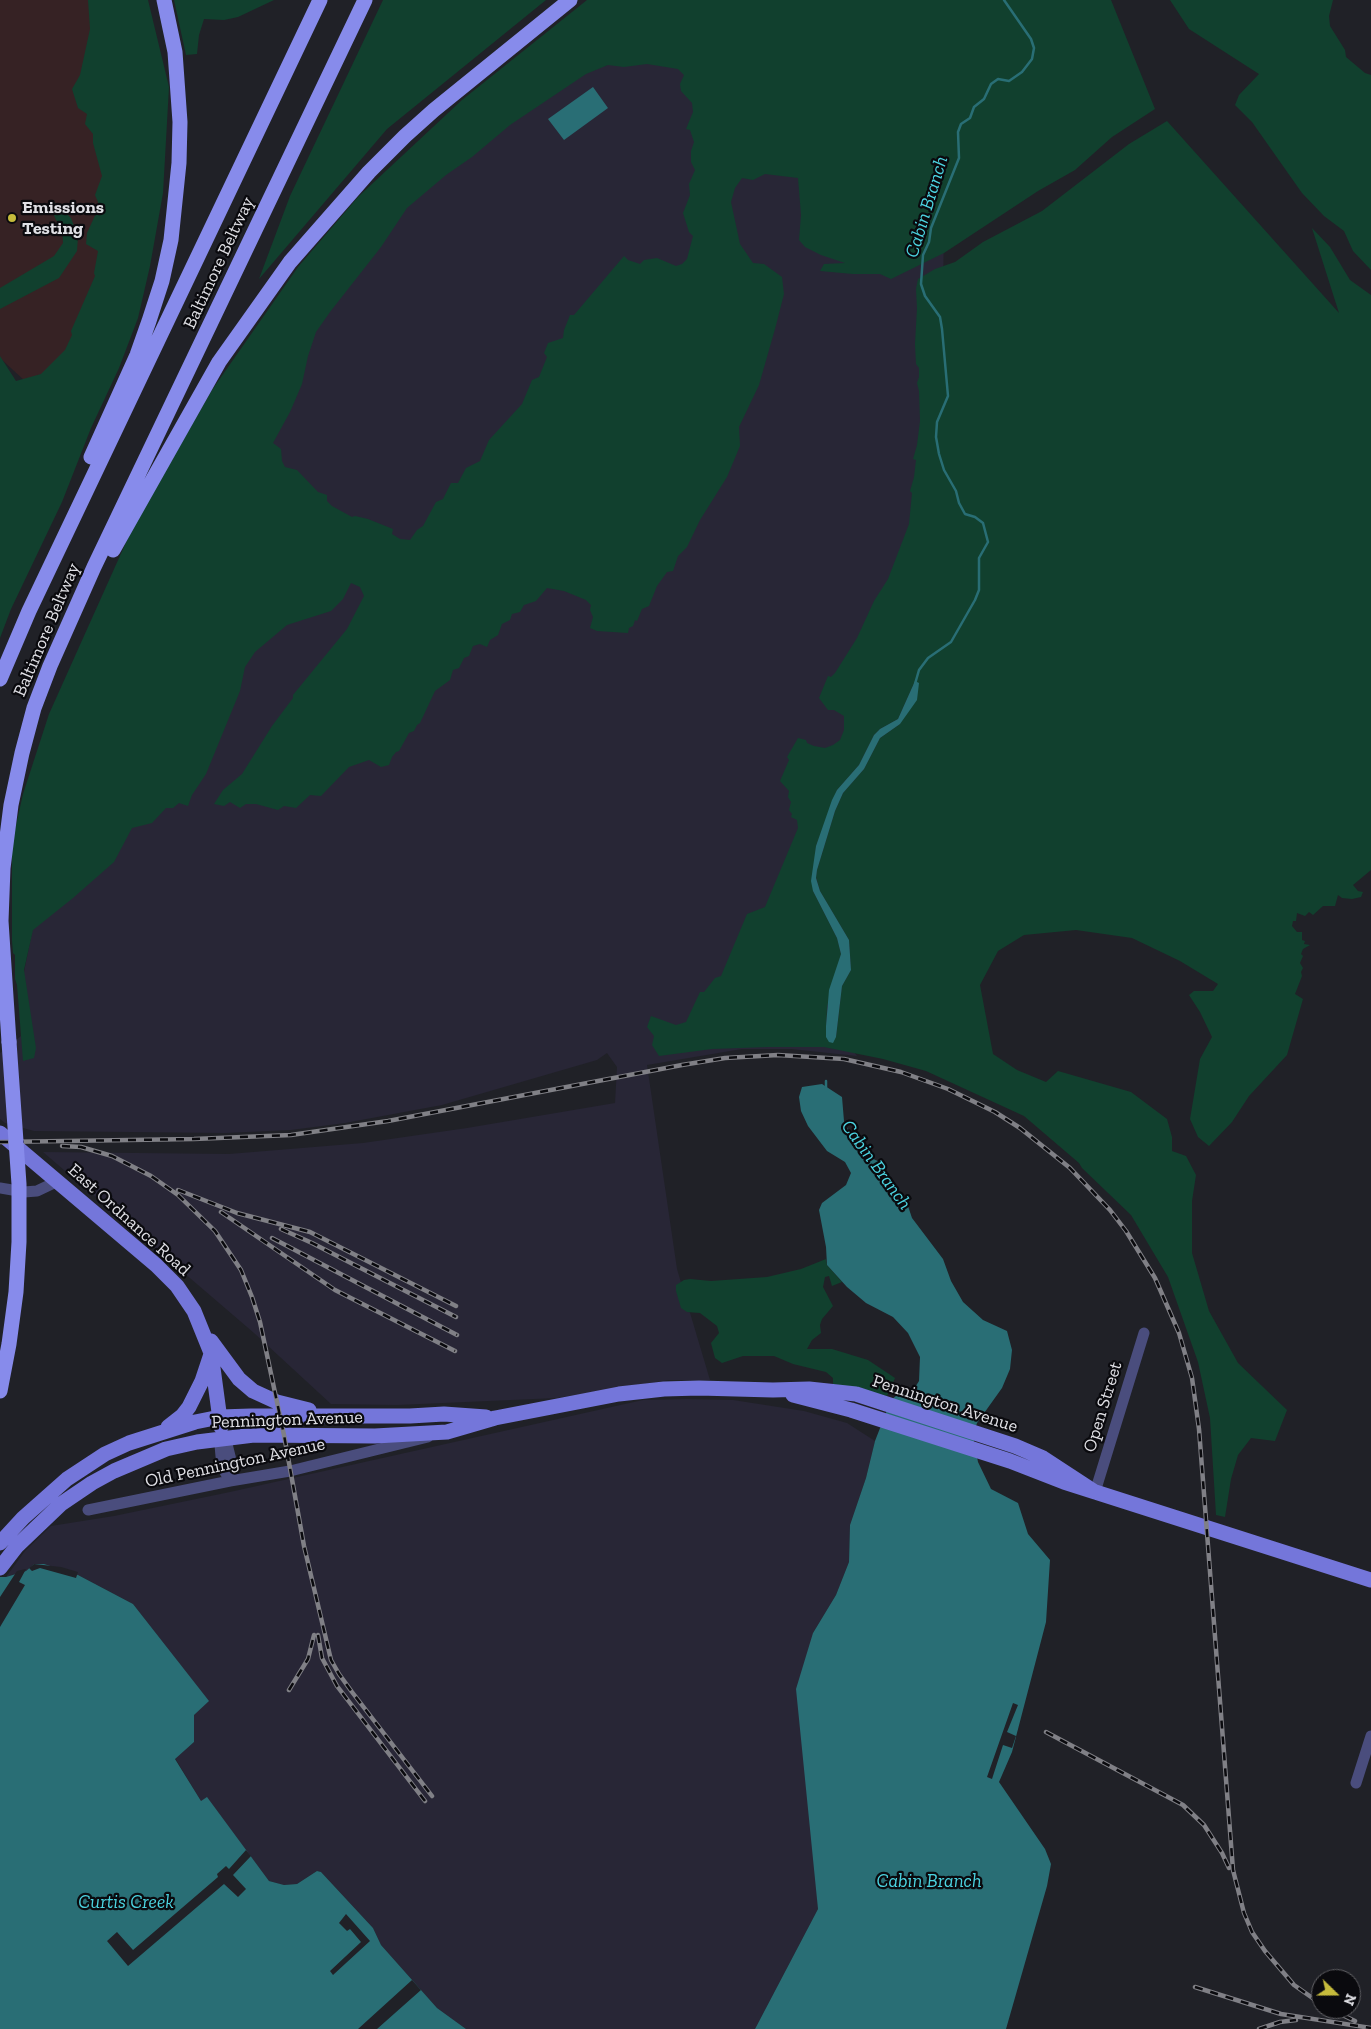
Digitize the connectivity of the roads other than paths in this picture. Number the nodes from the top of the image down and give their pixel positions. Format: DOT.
graph roads {
  1 [pos="164,0"];
  2 [pos="320,0"];
  3 [pos="365,0"];
  4 [pos="570,0"];
  5 [pos="0,677"];
  6 [pos="34,708"];
  7 [pos="0,1133"];
  8 [pos="58,1181"];
  9 [pos="0,1188"];
  10 [pos="204,1331"];
  11 [pos="1144,1333"];
  12 [pos="211,1353"];
  13 [pos="772,1390"];
  14 [pos="0,1391"];
  15 [pos="340,1416"];
  16 [pos="220,1418"];
  17 [pos="495,1418"];
  18 [pos="161,1432"];
  19 [pos="447,1432"];
  20 [pos="223,1439"];
  21 [pos="230,1481"];
  22 [pos="1095,1492"];
  23 [pos="88,1510"];
  24 [pos="0,1543"];
  25 [pos="0,1568"];
  26 [pos="1371,1580"];
  27 [pos="1371,1736"];
  28 [pos="1356,1783"];
  1 -- 5 [label="highway"];
  2 -- 5 [label="highway, Baltimore Beltway"];
  3 -- 6 [label="highway, Baltimore Beltway"];
  4 -- 6 [label="highway"];
  6 -- 14 [label="highway, Baltimore Beltway, bridge"];
  7 -- 8 [label="main road, East Ordnance Road"];
  8 -- 9 [label="street"];
  8 -- 10 [label="main road, East Ordnance Road"];
  10 -- 12 [label="main road, East Ordnance Road"];
  10 -- 15 [label="main road"];
  11 -- 22 [label="street, Open Street"];
  12 -- 16 [label="main road, East Ordnance Road"];
  12 -- 18 [label="main road"];
  13 -- 17 [label="main road, Pennington Avenue"];
  13 -- 22 [label="main road, Pennington Avenue"];
  13 -- 22 [label="main road, Pennington Avenue"];
  15 -- 16 [label="main road, Pennington Avenue"];
  15 -- 17 [label="main road, Pennington Avenue"];
  16 -- 18 [label="main road, Pennington Avenue"];
  16 -- 20 [label="main road, East Ordnance Road"];
  17 -- 19 [label="main road, Pennington Avenue"];
  18 -- 24 [label="main road, Pennington Avenue"];
  19 -- 20 [label="main road, Pennington Avenue"];
  19 -- 21 [label="street, Old Pennington Avenue"];
  20 -- 21 [label="street, East Ordnance Road"];
  20 -- 25 [label="main road, Pennington Avenue"];
  21 -- 23 [label="street, Old Pennington Avenue"];
  22 -- 26 [label="main road, Pennington Avenue"];
  27 -- 28 [label="street"];
}
